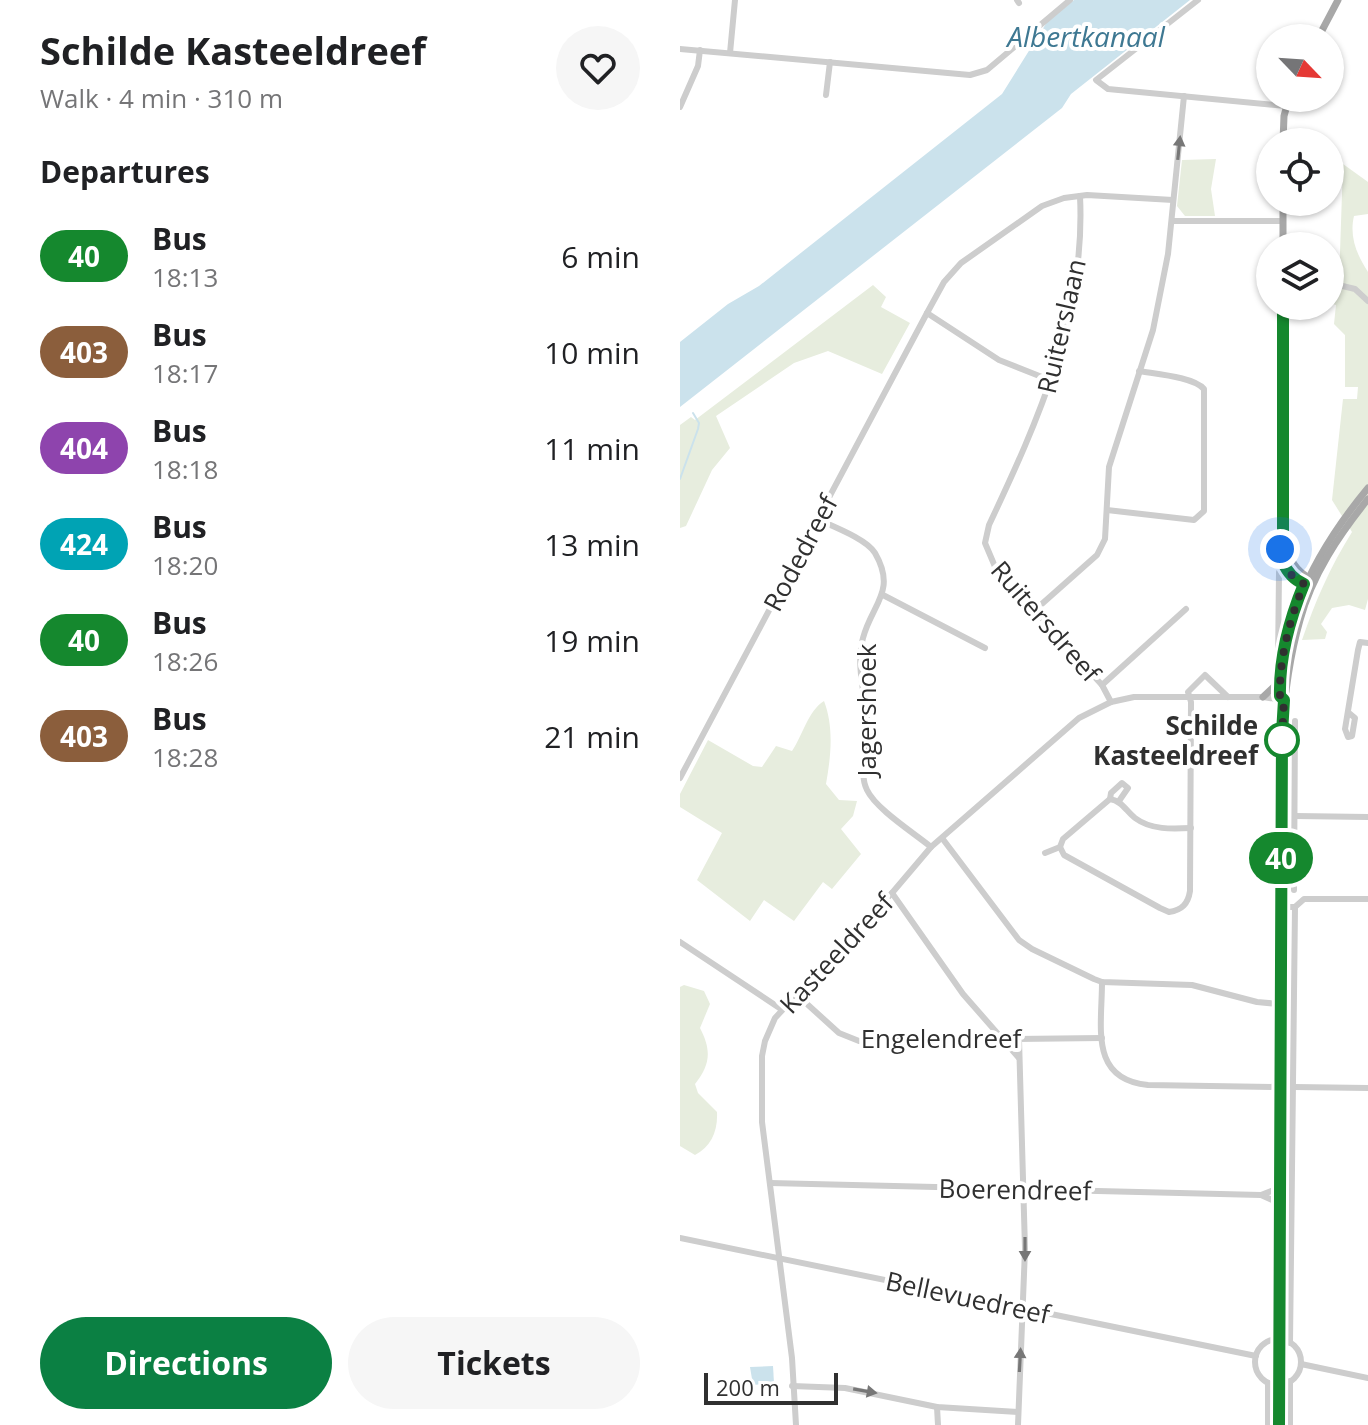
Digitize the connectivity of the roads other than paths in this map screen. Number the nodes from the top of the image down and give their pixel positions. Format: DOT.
graph roads {
  1 [pos="735,0"];
  2 [pos="1070,0"];
  3 [pos="1198,0"];
  4 [pos="1338,0"];
  5 [pos="1325,24"];
  6 [pos="680,49"];
  7 [pos="700,50"];
  8 [pos="730,53"];
  9 [pos="830,62"];
  10 [pos="826,95"];
  11 [pos="1184,96"];
  12 [pos="1256,100"];
  13 [pos="680,107"];
  14 [pos="1080,196"];
  15 [pos="1173,202"];
  16 [pos="1283,216"];
  17 [pos="1172,220"];
  18 [pos="1283,221"];
  19 [pos="1283,232"];
  20 [pos="1344,286"];
  21 [pos="1368,301"];
  22 [pos="927,313"];
  23 [pos="1283,320"];
  24 [pos="1139,371"];
  25 [pos="1052,381"];
  26 [pos="1023,452"];
  27 [pos="1368,488"];
  28 [pos="1368,499"];
  29 [pos="1107,510"];
  30 [pos="817,519"];
  31 [pos="1289,565"];
  32 [pos="1310,583"];
  33 [pos="883,595"];
  34 [pos="1186,609"];
  35 [pos="1035,610"];
  36 [pos="1368,643"];
  37 [pos="985,648"];
  38 [pos="1278,663"];
  39 [pos="1280,681"];
  40 [pos="1102,685"];
  41 [pos="1190,697"];
  42 [pos="1229,697"];
  43 [pos="1263,697"];
  44 [pos="1111,702"];
  45 [pos="1284,704"];
  46 [pos="1349,713"];
  47 [pos="1295,721"];
  48 [pos="680,778"];
  49 [pos="1110,799"];
  50 [pos="1119,801"];
  51 [pos="1295,816"];
  52 [pos="1368,817"];
  53 [pos="1191,828"];
  54 [pos="942,838"];
  55 [pos="931,847"];
  56 [pos="1060,847"];
  57 [pos="1045,853"];
  58 [pos="1281,890"];
  59 [pos="1294,890"];
  60 [pos="892,893"];
  61 [pos="1304,899"];
  62 [pos="1368,899"];
  63 [pos="1281,907"];
  64 [pos="1295,907"];
  65 [pos="680,942"];
  66 [pos="1102,982"];
  67 [pos="796,994"];
  68 [pos="1279,1004"];
  69 [pos="781,1009"];
  70 [pos="1102,1038"];
  71 [pos="1019,1039"];
  72 [pos="1004,1040"];
  73 [pos="1021,1060"];
  74 [pos="1279,1087"];
  75 [pos="1294,1087"];
  76 [pos="1368,1088"];
  77 [pos="770,1183"];
  78 [pos="1279,1188"];
  79 [pos="1024,1189"];
  80 [pos="1261,1195"];
  81 [pos="1279,1203"];
  82 [pos="680,1238"];
  83 [pos="780,1258"];
  84 [pos="1023,1308"];
  85 [pos="1279,1339"];
  86 [pos="1290,1343"];
  87 [pos="1256,1356"];
  88 [pos="1301,1364"];
  89 [pos="1368,1378"];
  90 [pos="1290,1381"];
  91 [pos="1268,1383"];
  92 [pos="1279,1385"];
  93 [pos="792,1386"];
  94 [pos="937,1407"];
  95 [pos="1018,1412"];
  96 [pos="796,1425"];
  97 [pos="938,1425"];
  98 [pos="1018,1425"];
  99 [pos="1268,1425"];
  100 [pos="1279,1425"];
  101 [pos="1290,1425"];
  1 -- 8 [label="street"];
  2 -- 9 [label="street"];
  3 -- 11 [label="street"];
  4 -- 5 [label="main road"];
  6 -- 7 [label="street"];
  7 -- 8 [label="street"];
  7 -- 13 [label="street"];
  8 -- 9 [label="street"];
  9 -- 10 [label="street"];
  11 -- 12 [label="street"];
  15 -- 11 [label="street, one-way"];
  14 -- 15 [label="street, Rodedreef"];
  14 -- 22 [label="street, Rodedreef"];
  14 -- 25 [label="street, Ruiterslaan"];
  15 -- 17 [label="street"];
  16 -- 18 [label="main road"];
  17 -- 18 [label="street"];
  17 -- 24 [label="street"];
  18 -- 19 [label="main road"];
  20 -- 21 [label="street"];
  22 -- 25 [label="street"];
  22 -- 30 [label="street, Rodedreef"];
  23 -- 31 [label="main road"];
  24 -- 29 [label="street"];
  24 -- 29 [label="street"];
  25 -- 26 [label="street, Ruiterslaan"];
  26 -- 35 [label="street, Ruitersdreef"];
  27 -- 32 [label="main road"];
  28 -- 32 [label="main road"];
  29 -- 35 [label="street"];
  30 -- 33 [label="street"];
  30 -- 48 [label="street, Rodedreef"];
  31 -- 32 [label="main road"];
  31 -- 38 [label="street"];
  32 -- 39 [label="main road"];
  32 -- 45 [label="main road"];
  33 -- 37 [label="street"];
  33 -- 55 [label="street, Jagershoek"];
  34 -- 40 [label="street"];
  35 -- 40 [label="street, Ruitersdreef"];
  36 -- 46 [label="street"];
  39 -- 43 [label="main road"];
  39 -- 45 [label="main road"];
  40 -- 44 [label="street, Ruitersdreef"];
  41 -- 42 [label="street, Kasteeldreef"];
  41 -- 42 [label="street, Kasteeldreef"];
  41 -- 44 [label="street, Kasteeldreef"];
  41 -- 53 [label="street"];
  42 -- 43 [label="street, Kasteeldreef"];
  43 -- 45 [label="street, Kasteeldreef"];
  44 -- 54 [label="street, Kasteeldreef"];
  45 -- 58 [label="main road"];
  47 -- 51 [label="street"];
  49 -- 50 [label="street"];
  49 -- 50 [label="street"];
  49 -- 56 [label="street"];
  50 -- 53 [label="street"];
  51 -- 52 [label="street"];
  51 -- 59 [label="street"];
  53 -- 56 [label="street"];
  54 -- 55 [label="street, Kasteeldreef"];
  54 -- 66 [label="street"];
  55 -- 60 [label="street, Kasteeldreef"];
  56 -- 57 [label="street"];
  58 -- 59 [label="street"];
  58 -- 63 [label="main road"];
  59 -- 61 [label="street"];
  60 -- 67 [label="street, Kasteeldreef"];
  60 -- 72 [label="street"];
  61 -- 62 [label="street"];
  61 -- 64 [label="street"];
  63 -- 64 [label="street"];
  63 -- 68 [label="main road"];
  64 -- 75 [label="street"];
  65 -- 69 [label="street"];
  66 -- 68 [label="street"];
  66 -- 70 [label="street"];
  67 -- 69 [label="street, Kasteeldreef"];
  67 -- 72 [label="street, Engelendreef"];
  68 -- 74 [label="main road"];
  69 -- 77 [label="street, Kasteeldreef"];
  70 -- 71 [label="street, Engelendreef"];
  70 -- 74 [label="street"];
  71 -- 72 [label="street, Engelendreef"];
  71 -- 73 [label="street"];
  72 -- 73 [label="street"];
  73 -- 79 [label="street"];
  74 -- 78 [label="main road"];
  75 -- 76 [label="street"];
  75 -- 86 [label="street"];
  77 -- 79 [label="street, Boerendreef"];
  77 -- 83 [label="street, Kasteeldreef"];
  78 -- 80 [label="street, Boerendreef"];
  78 -- 81 [label="main road"];
  79 -- 80 [label="street, Boerendreef"];
  79 -- 84 [label="street, one-way"];
  80 -- 81 [label="street, Boerendreef"];
  81 -- 85 [label="main road"];
  82 -- 83 [label="street, Bellevuedreef"];
  83 -- 84 [label="street, Bellevuedreef"];
  83 -- 93 [label="street, Kasteeldreef"];
  84 -- 87 [label="street, Bellevuedreef"];
  95 -- 84 [label="street, one-way"];
  85 -- 86 [label="street"];
  85 -- 87 [label="street"];
  85 -- 92 [label="main road"];
  86 -- 88 [label="street"];
  87 -- 91 [label="street"];
  88 -- 89 [label="street"];
  88 -- 90 [label="street"];
  90 -- 92 [label="street"];
  90 -- 101 [label="street"];
  91 -- 92 [label="street"];
  91 -- 99 [label="street"];
  92 -- 100 [label="main road"];
  93 -- 94 [label="street, one-way"];
  93 -- 96 [label="street, Kasteeldreef"];
  94 -- 95 [label="street"];
  94 -- 97 [label="street"];
  95 -- 98 [label="street"];
}
